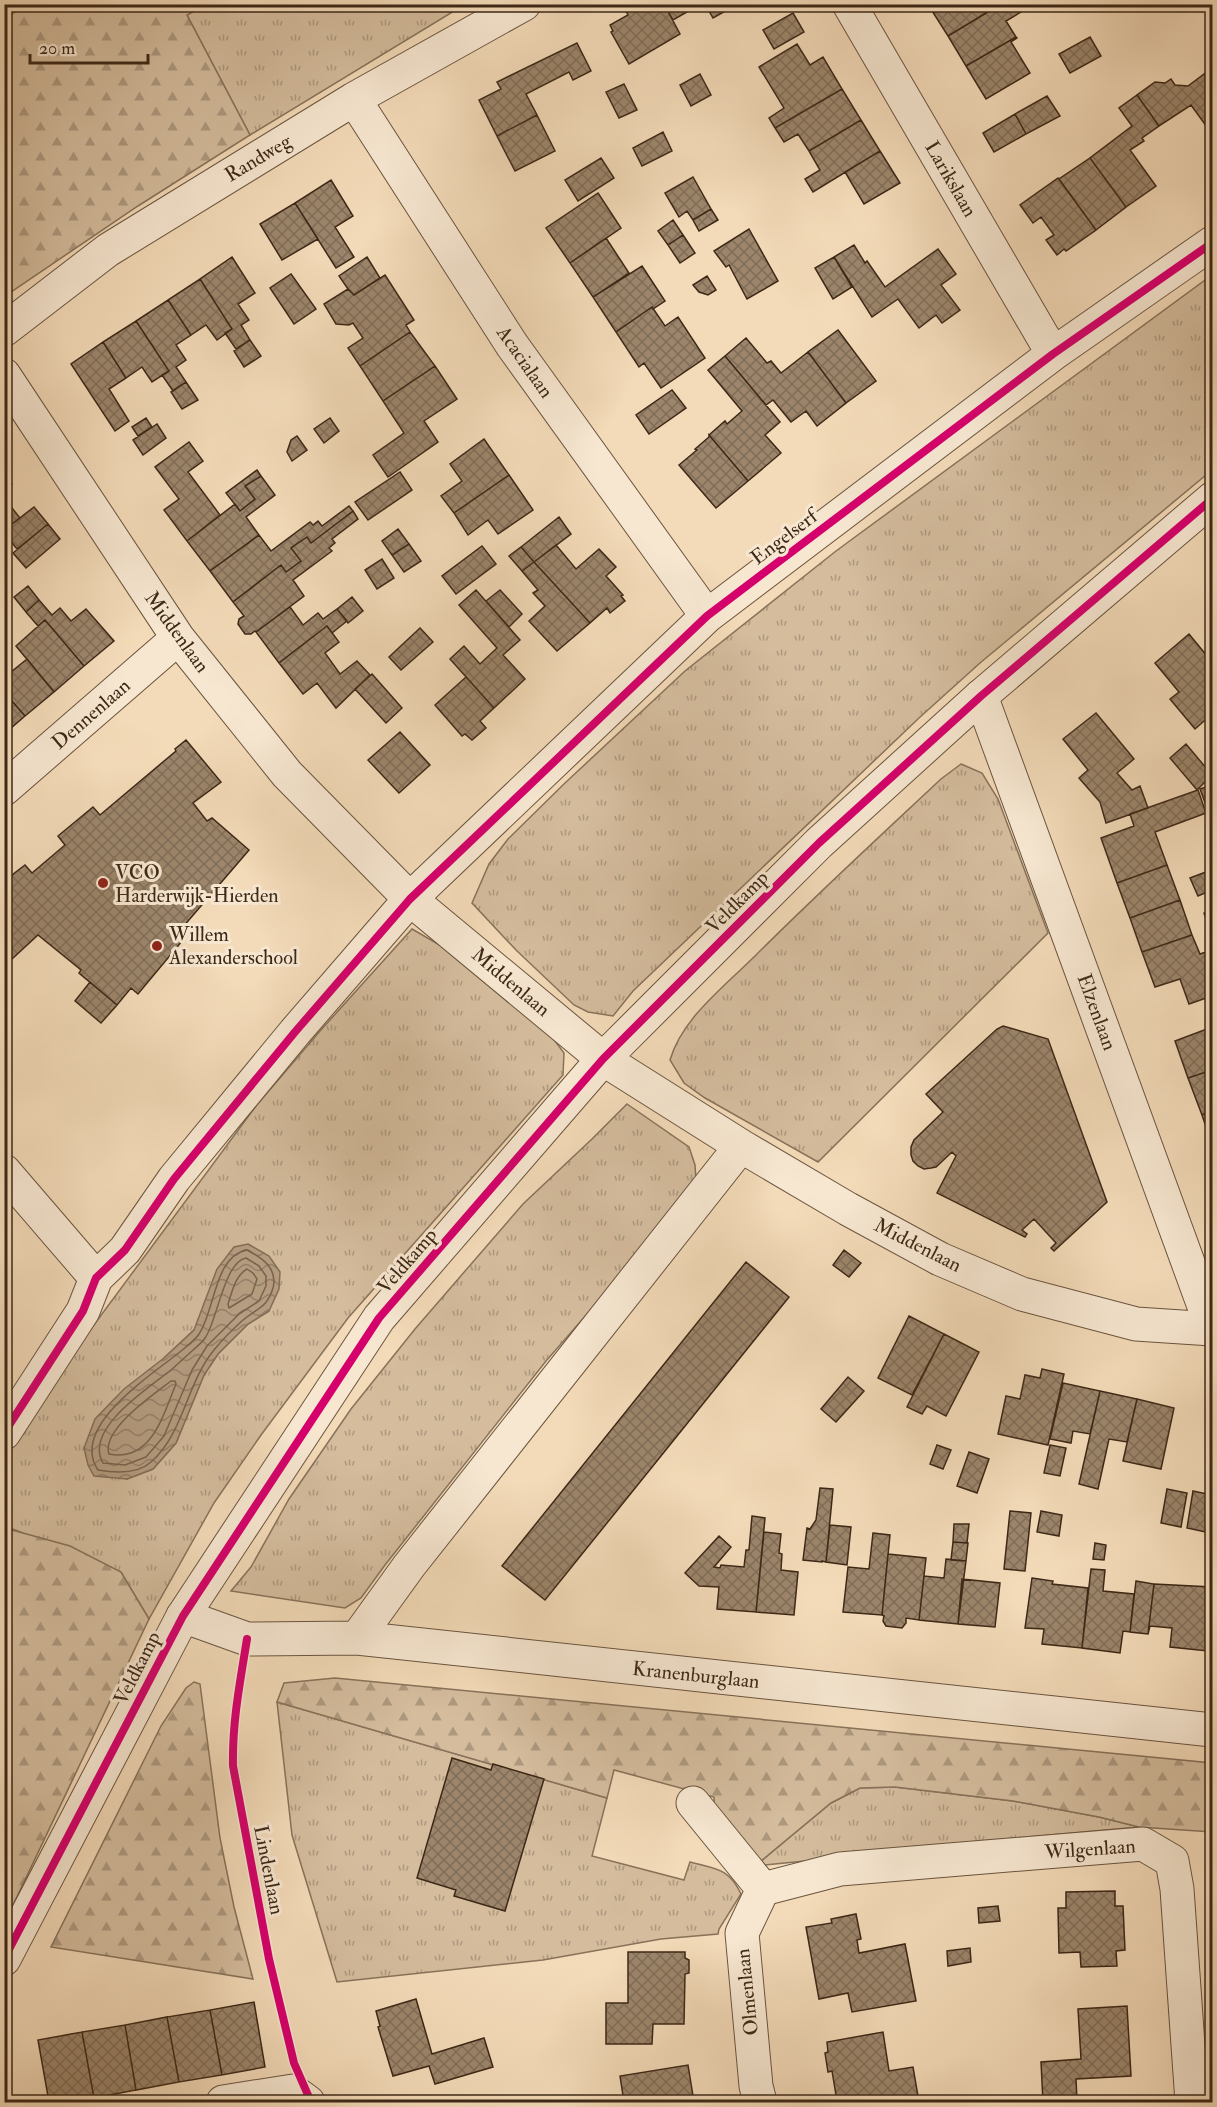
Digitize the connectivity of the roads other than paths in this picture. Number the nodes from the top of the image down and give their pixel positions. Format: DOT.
graph roads {
  1 [pos="524,4"];
  2 [pos="849,4"];
  3 [pos="354,99"];
  4 [pos="1212,243"];
  5 [pos="4,330"];
  6 [pos="1053,354"];
  7 [pos="4,375"];
  8 [pos="1212,499"];
  9 [pos="707,616"];
  10 [pos="178,638"];
  11 [pos="981,696"];
  12 [pos="4,789"];
  13 [pos="410,899"];
  14 [pos="603,1059"];
  15 [pos="741,1146"];
  16 [pos="4,1171"];
  17 [pos="96,1278"];
  18 [pos="1212,1329"];
  19 [pos="4,1433"];
  20 [pos="183,1616"];
  21 [pos="357,1638"];
  22 [pos="1212,1730"];
  23 [pos="693,1803"];
  24 [pos="763,1889"];
  25 [pos="4,1959"];
  26 [pos="223,2103"];
  27 [pos="308,2103"];
  28 [pos="760,2103"];
  29 [pos="1192,2103"];
  1 -- 3 [label="street, Randweg"];
  2 -- 6 [label="street, Larikslaan"];
  3 -- 5 [label="street, Randweg"];
  3 -- 9 [label="street, Acacialaan"];
  4 -- 6 [label="street, Engelserf"];
  6 -- 9 [label="street, Engelserf"];
  7 -- 10 [label="street, Middenlaan"];
  8 -- 11 [label="street"];
  9 -- 13 [label="street, Engelserf"];
  10 -- 12 [label="street, Dennenlaan"];
  10 -- 13 [label="street, Middenlaan"];
  11 -- 14 [label="street, Veldkamp"];
  11 -- 18 [label="street, Elzenlaan"];
  13 -- 14 [label="street, Middenlaan"];
  13 -- 17 [label="street"];
  14 -- 15 [label="street, Middenlaan"];
  14 -- 20 [label="street, Veldkamp"];
  15 -- 18 [label="street, Middenlaan"];
  15 -- 21 [label="street"];
  16 -- 17 [label="street"];
  17 -- 19 [label="street"];
  20 -- 21 [label="street, Kranenburglaan"];
  20 -- 25 [label="street, Veldkamp"];
  21 -- 22 [label="street, Kranenburglaan"];
  23 -- 24 [label="street"];
  24 -- 28 [label="street, Olmenlaan"];
  24 -- 29 [label="street, Wilgenlaan"];
  26 -- 27 [label="street"];
}
